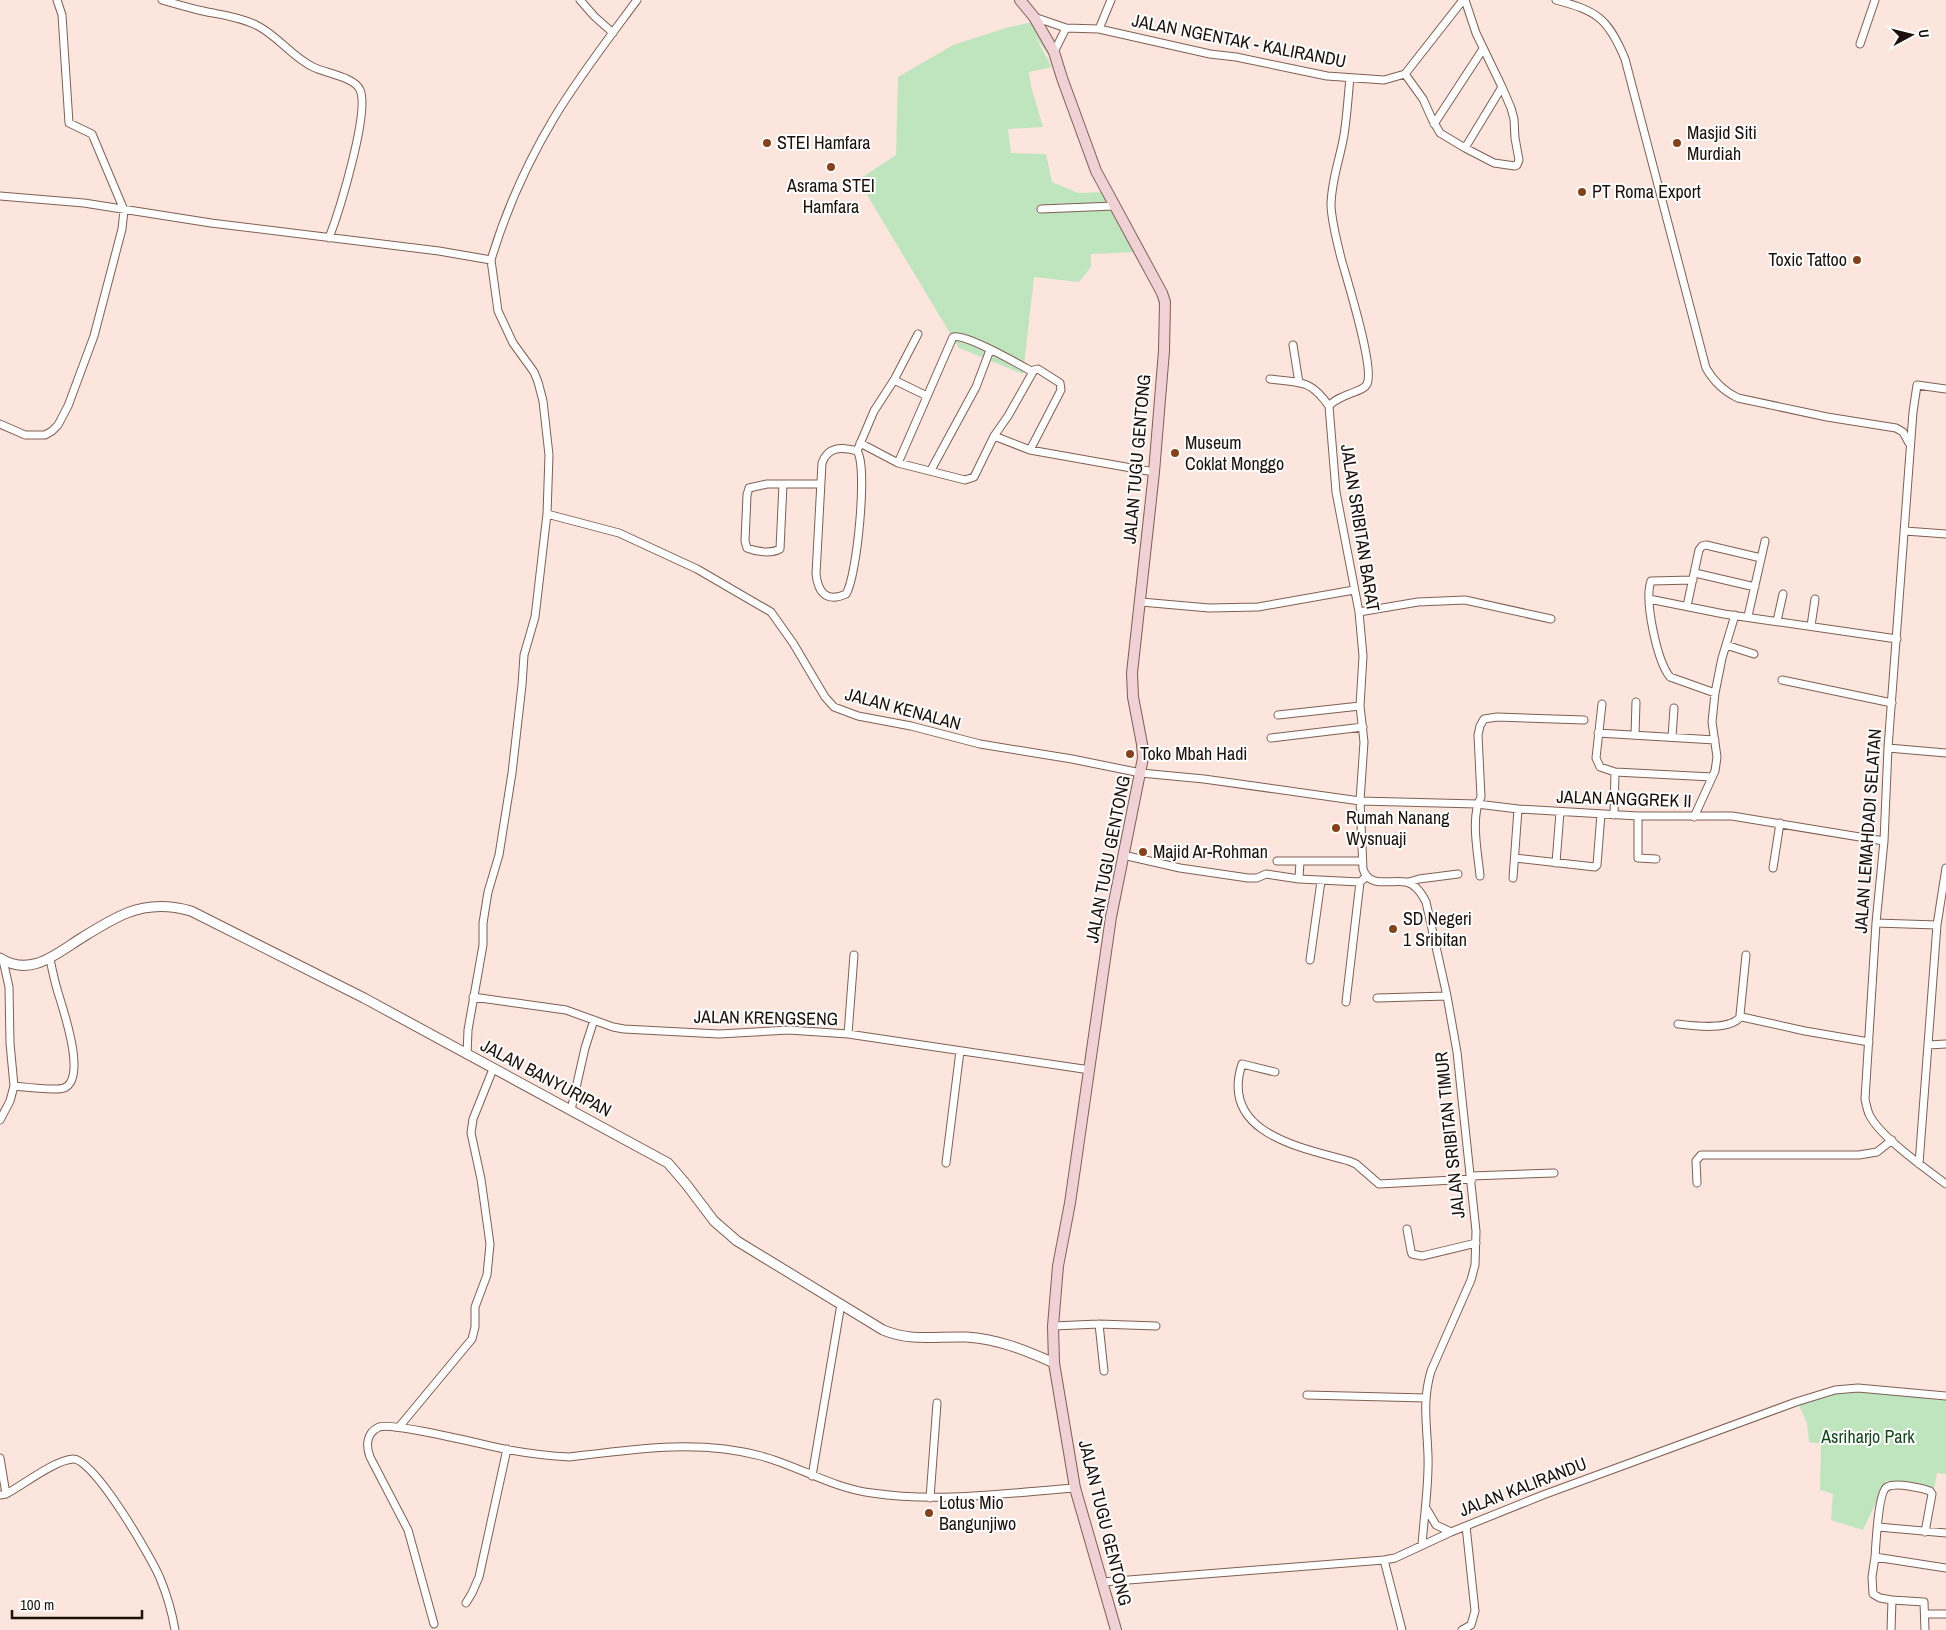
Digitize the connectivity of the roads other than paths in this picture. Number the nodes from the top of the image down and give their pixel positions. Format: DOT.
graph roads {
  1 [pos="57,0"];
  2 [pos="162,0"];
  3 [pos="580,0"];
  4 [pos="637,0"];
  5 [pos="1020,0"];
  6 [pos="1111,0"];
  7 [pos="1464,0"];
  8 [pos="1556,0"];
  9 [pos="1875,0"];
  10 [pos="1034,17"];
  11 [pos="1066,28"];
  12 [pos="1099,29"];
  13 [pos="613,33"];
  14 [pos="1860,44"];
  15 [pos="1483,49"];
  16 [pos="1054,52"];
  17 [pos="1405,74"];
  18 [pos="1350,78"];
  19 [pos="1502,87"];
  20 [pos="1434,124"];
  21 [pos="1465,148"];
  22 [pos="0,196"];
  23 [pos="1114,206"];
  24 [pos="1041,209"];
  25 [pos="124,210"];
  26 [pos="330,238"];
  27 [pos="491,260"];
  28 [pos="918,334"];
  29 [pos="1293,345"];
  30 [pos="990,350"];
  31 [pos="1033,372"];
  32 [pos="1270,379"];
  33 [pos="894,380"];
  34 [pos="1299,383"];
  35 [pos="1946,389"];
  36 [pos="927,396"];
  37 [pos="1329,406"];
  38 [pos="0,424"];
  39 [pos="994,436"];
  40 [pos="860,443"];
  41 [pos="1910,446"];
  42 [pos="1030,450"];
  43 [pos="857,451"];
  44 [pos="898,463"];
  45 [pos="931,470"];
  46 [pos="1154,472"];
  47 [pos="783,484"];
  48 [pos="820,484"];
  49 [pos="547,514"];
  50 [pos="1905,531"];
  51 [pos="1946,534"];
  52 [pos="1765,541"];
  53 [pos="1761,558"];
  54 [pos="1694,576"];
  55 [pos="1755,587"];
  56 [pos="1354,590"];
  57 [pos="1783,594"];
  58 [pos="1649,599"];
  59 [pos="1815,599"];
  60 [pos="1141,602"];
  61 [pos="1687,606"];
  62 [pos="1358,612"];
  63 [pos="1735,615"];
  64 [pos="1748,616"];
  65 [pos="1551,619"];
  66 [pos="1777,621"];
  67 [pos="1811,626"];
  68 [pos="1897,639"];
  69 [pos="1726,645"];
  70 [pos="1754,654"];
  71 [pos="1782,680"];
  72 [pos="1715,693"];
  73 [pos="1636,702"];
  74 [pos="1892,703"];
  75 [pos="1602,704"];
  76 [pos="1360,706"];
  77 [pos="1674,708"];
  78 [pos="1278,714"];
  79 [pos="1584,720"];
  80 [pos="1363,727"];
  81 [pos="1598,733"];
  82 [pos="1635,735"];
  83 [pos="1672,737"];
  84 [pos="1271,738"];
  85 [pos="1715,740"];
  86 [pos="1888,748"];
  87 [pos="1946,753"];
  88 [pos="1616,772"];
  89 [pos="1141,773"];
  90 [pos="1712,777"];
  91 [pos="1360,801"];
  92 [pos="1477,804"];
  93 [pos="1518,809"];
  94 [pos="1560,812"];
  95 [pos="1601,814"];
  96 [pos="1614,815"];
  97 [pos="1638,816"];
  98 [pos="1694,817"];
  99 [pos="1780,823"];
  100 [pos="1884,841"];
  101 [pos="1123,855"];
  102 [pos="1515,858"];
  103 [pos="1656,859"];
  104 [pos="1277,861"];
  105 [pos="1300,861"];
  106 [pos="1362,861"];
  107 [pos="1556,863"];
  108 [pos="1773,868"];
  109 [pos="1946,868"];
  110 [pos="1458,874"];
  111 [pos="1480,876"];
  112 [pos="1366,877"];
  113 [pos="1513,878"];
  114 [pos="1299,879"];
  115 [pos="1321,880"];
  116 [pos="1360,882"];
  117 [pos="1409,882"];
  118 [pos="1876,923"];
  119 [pos="1937,925"];
  120 [pos="854,955"];
  121 [pos="1746,955"];
  122 [pos="1,959"];
  123 [pos="50,959"];
  124 [pos="1310,960"];
  125 [pos="1447,996"];
  126 [pos="473,997"];
  127 [pos="1377,998"];
  128 [pos="1346,1002"];
  129 [pos="1741,1016"];
  130 [pos="594,1020"];
  131 [pos="1678,1024"];
  132 [pos="848,1034"];
  133 [pos="1869,1042"];
  134 [pos="1946,1044"];
  135 [pos="1928,1045"];
  136 [pos="960,1051"];
  137 [pos="467,1055"];
  138 [pos="493,1069"];
  139 [pos="1090,1070"];
  140 [pos="1275,1072"];
  141 [pos="14,1086"];
  142 [pos="571,1110"];
  143 [pos="0,1120"];
  144 [pos="1892,1140"];
  145 [pos="946,1163"];
  146 [pos="1919,1164"];
  147 [pos="1554,1173"];
  148 [pos="1472,1178"];
  149 [pos="1698,1183"];
  150 [pos="1946,1184"];
  151 [pos="1407,1229"];
  152 [pos="1476,1242"];
  153 [pos="841,1304"];
  154 [pos="1099,1324"];
  155 [pos="1053,1326"];
  156 [pos="1156,1326"];
  157 [pos="1054,1363"];
  158 [pos="1104,1371"];
  159 [pos="1307,1395"];
  160 [pos="1946,1396"];
  161 [pos="1426,1398"];
  162 [pos="937,1404"];
  163 [pos="399,1427"];
  164 [pos="507,1449"];
  165 [pos="0,1458"];
  166 [pos="812,1476"];
  167 [pos="1075,1488"];
  168 [pos="3,1495"];
  169 [pos="930,1498"];
  170 [pos="1425,1506"];
  171 [pos="1466,1526"];
  172 [pos="1878,1527"];
  173 [pos="1451,1532"];
  174 [pos="1926,1532"];
  175 [pos="1946,1534"];
  176 [pos="1422,1545"];
  177 [pos="1875,1557"];
  178 [pos="1384,1560"];
  179 [pos="1946,1568"];
  180 [pos="1104,1582"];
  181 [pos="1892,1600"];
  182 [pos="466,1603"];
  183 [pos="1925,1614"];
  184 [pos="1946,1614"];
  185 [pos="434,1624"];
  186 [pos="175,1630"];
  187 [pos="1116,1630"];
  188 [pos="1402,1630"];
  189 [pos="1462,1630"];
  190 [pos="1891,1630"];
  191 [pos="1925,1630"];
  1 -- 25 [label="street"];
  2 -- 26 [label="street"];
  3 -- 13 [label="street"];
  4 -- 13 [label="street"];
  5 -- 10 [label="main road, JALAN TUGU GENTONG"];
  6 -- 12 [label="street"];
  7 -- 15 [label="street"];
  7 -- 17 [label="street"];
  8 -- 41 [label="street"];
  9 -- 14 [label="street"];
  10 -- 11 [label="street, JALAN NGENTAK - KALIRANDU"];
  10 -- 16 [label="main road, JALAN TUGU GENTONG"];
  11 -- 12 [label="street, JALAN NGENTAK - KALIRANDU"];
  11 -- 16 [label="street"];
  12 -- 18 [label="street, JALAN NGENTAK - KALIRANDU"];
  13 -- 27 [label="street"];
  15 -- 19 [label="street"];
  15 -- 20 [label="street"];
  16 -- 23 [label="main road, JALAN TUGU GENTONG"];
  17 -- 18 [label="street, JALAN NGENTAK - KALIRANDU"];
  17 -- 20 [label="street"];
  18 -- 37 [label="street"];
  19 -- 21 [label="street"];
  19 -- 21 [label="street"];
  20 -- 21 [label="street"];
  22 -- 25 [label="street"];
  23 -- 24 [label="street"];
  23 -- 46 [label="main road, JALAN TUGU GENTONG"];
  25 -- 26 [label="street"];
  25 -- 38 [label="street"];
  26 -- 27 [label="street"];
  27 -- 49 [label="street"];
  28 -- 33 [label="street"];
  29 -- 34 [label="street"];
  30 -- 31 [label="street"];
  30 -- 36 [label="street"];
  30 -- 45 [label="street"];
  31 -- 39 [label="street"];
  31 -- 42 [label="street"];
  32 -- 34 [label="street"];
  33 -- 36 [label="street"];
  33 -- 40 [label="street"];
  34 -- 37 [label="street"];
  35 -- 41 [label="street, JALAN LEMAHDADI SELATAN"];
  36 -- 44 [label="street"];
  37 -- 56 [label="street, JALAN SRIBITAN BARAT"];
  39 -- 42 [label="street"];
  39 -- 45 [label="street"];
  40 -- 43 [label="street"];
  40 -- 44 [label="street"];
  41 -- 50 [label="street, JALAN LEMAHDADI SELATAN"];
  42 -- 46 [label="street"];
  43 -- 48 [label="street"];
  43 -- 48 [label="street"];
  44 -- 45 [label="street"];
  46 -- 60 [label="main road, JALAN TUGU GENTONG"];
  47 -- 47 [label="street"];
  47 -- 48 [label="street"];
  49 -- 89 [label="street, JALAN KENALAN"];
  49 -- 126 [label="street"];
  50 -- 51 [label="street"];
  50 -- 68 [label="street, JALAN LEMAHDADI SELATAN"];
  52 -- 53 [label="street"];
  53 -- 54 [label="street"];
  53 -- 55 [label="street"];
  54 -- 55 [label="street"];
  54 -- 58 [label="street"];
  54 -- 61 [label="street"];
  55 -- 64 [label="street"];
  56 -- 60 [label="street"];
  56 -- 62 [label="street, JALAN SRIBITAN BARAT"];
  57 -- 66 [label="street"];
  58 -- 61 [label="street"];
  58 -- 72 [label="street"];
  59 -- 67 [label="street"];
  60 -- 89 [label="main road, JALAN TUGU GENTONG"];
  61 -- 63 [label="street"];
  62 -- 65 [label="street"];
  62 -- 76 [label="street, JALAN SRIBITAN BARAT"];
  63 -- 64 [label="street"];
  63 -- 69 [label="street"];
  64 -- 66 [label="street"];
  66 -- 67 [label="street"];
  67 -- 68 [label="street"];
  68 -- 74 [label="street, JALAN LEMAHDADI SELATAN"];
  69 -- 70 [label="street"];
  69 -- 72 [label="street"];
  71 -- 74 [label="street"];
  72 -- 85 [label="street"];
  73 -- 82 [label="street"];
  74 -- 86 [label="street, JALAN LEMAHDADI SELATAN"];
  75 -- 81 [label="street"];
  76 -- 78 [label="street"];
  76 -- 80 [label="street, JALAN SRIBITAN BARAT"];
  77 -- 83 [label="street"];
  79 -- 92 [label="street"];
  80 -- 84 [label="street"];
  80 -- 91 [label="street, JALAN SRIBITAN BARAT"];
  81 -- 82 [label="street"];
  81 -- 88 [label="street"];
  82 -- 83 [label="street"];
  83 -- 85 [label="street"];
  85 -- 90 [label="street"];
  86 -- 87 [label="street"];
  86 -- 100 [label="street, JALAN LEMAHDADI SELATAN"];
  88 -- 90 [label="street"];
  88 -- 96 [label="street"];
  89 -- 91 [label="street, JALAN KENALAN"];
  89 -- 101 [label="main road, JALAN TUGU GENTONG"];
  90 -- 98 [label="street"];
  91 -- 92 [label="street, JALAN ANGGREK II"];
  91 -- 106 [label="street"];
  92 -- 93 [label="street, JALAN ANGGREK II"];
  92 -- 111 [label="street"];
  93 -- 94 [label="street, JALAN ANGGREK II"];
  93 -- 102 [label="street"];
  94 -- 95 [label="street, JALAN ANGGREK II"];
  94 -- 107 [label="street"];
  95 -- 96 [label="street, JALAN ANGGREK II"];
  95 -- 107 [label="street"];
  96 -- 97 [label="street, JALAN ANGGREK II"];
  97 -- 98 [label="street, JALAN ANGGREK II"];
  97 -- 103 [label="street"];
  98 -- 99 [label="street, JALAN ANGGREK II"];
  99 -- 100 [label="street, JALAN ANGGREK II"];
  99 -- 108 [label="street"];
  100 -- 118 [label="street, JALAN LEMAHDADI SELATAN"];
  101 -- 114 [label="street"];
  101 -- 139 [label="main road, JALAN TUGU GENTONG"];
  102 -- 107 [label="street"];
  102 -- 113 [label="street"];
  104 -- 105 [label="street"];
  105 -- 106 [label="street"];
  105 -- 114 [label="street"];
  106 -- 112 [label="street"];
  109 -- 119 [label="street"];
  110 -- 117 [label="street"];
  112 -- 116 [label="street"];
  112 -- 117 [label="street"];
  114 -- 115 [label="street"];
  115 -- 116 [label="street"];
  115 -- 124 [label="street"];
  116 -- 128 [label="street"];
  117 -- 125 [label="street, JALAN SRIBITAN TIMUR"];
  118 -- 119 [label="street"];
  118 -- 133 [label="street, JALAN LEMAHDADI SELATAN"];
  119 -- 135 [label="street"];
  120 -- 132 [label="street"];
  121 -- 129 [label="street"];
  122 -- 123 [label="street, JALAN BANYURIPAN"];
  122 -- 141 [label="street"];
  123 -- 137 [label="street, JALAN BANYURIPAN"];
  123 -- 141 [label="street"];
  125 -- 127 [label="street"];
  125 -- 148 [label="street, JALAN SRIBITAN TIMUR"];
  126 -- 130 [label="street, JALAN KRENGSENG"];
  126 -- 137 [label="street"];
  129 -- 131 [label="street"];
  129 -- 133 [label="street"];
  130 -- 132 [label="street, JALAN KRENGSENG"];
  130 -- 142 [label="street"];
  132 -- 136 [label="street, JALAN KRENGSENG"];
  133 -- 144 [label="street, JALAN LEMAHDADI SELATAN"];
  134 -- 135 [label="street"];
  135 -- 146 [label="street"];
  136 -- 139 [label="street, JALAN KRENGSENG"];
  136 -- 145 [label="street"];
  137 -- 138 [label="street, JALAN BANYURIPAN"];
  138 -- 142 [label="street, JALAN BANYURIPAN"];
  138 -- 163 [label="street"];
  139 -- 155 [label="main road, JALAN TUGU GENTONG"];
  140 -- 148 [label="street"];
  141 -- 143 [label="street"];
  142 -- 153 [label="street, JALAN BANYURIPAN"];
  144 -- 146 [label="street, JALAN LEMAHDADI SELATAN"];
  144 -- 149 [label="street"];
  146 -- 150 [label="street, JALAN LEMAHDADI SELATAN"];
  147 -- 148 [label="street"];
  148 -- 152 [label="street, JALAN SRIBITAN TIMUR"];
  151 -- 152 [label="street"];
  152 -- 161 [label="street, JALAN SRIBITAN TIMUR"];
  153 -- 157 [label="street, JALAN BANYURIPAN"];
  153 -- 166 [label="street"];
  154 -- 155 [label="street"];
  154 -- 156 [label="street"];
  154 -- 158 [label="street"];
  155 -- 157 [label="main road, JALAN TUGU GENTONG"];
  157 -- 167 [label="main road, JALAN TUGU GENTONG"];
  159 -- 161 [label="street"];
  160 -- 171 [label="street, JALAN KALIRANDU"];
  161 -- 170 [label="street, JALAN SRIBITAN TIMUR"];
  162 -- 169 [label="street"];
  163 -- 164 [label="street"];
  163 -- 185 [label="street"];
  164 -- 166 [label="street"];
  164 -- 182 [label="street"];
  165 -- 168 [label="street"];
  166 -- 169 [label="street"];
  167 -- 169 [label="street"];
  167 -- 180 [label="main road, JALAN TUGU GENTONG"];
  168 -- 186 [label="street"];
  170 -- 173 [label="street"];
  170 -- 176 [label="street, JALAN SRIBITAN TIMUR"];
  171 -- 173 [label="street, JALAN KALIRANDU"];
  171 -- 189 [label="street"];
  172 -- 174 [label="street"];
  172 -- 174 [label="street"];
  172 -- 177 [label="street"];
  173 -- 176 [label="street, JALAN KALIRANDU"];
  174 -- 175 [label="street"];
  176 -- 178 [label="street, JALAN KALIRANDU"];
  177 -- 179 [label="street"];
  177 -- 181 [label="street"];
  178 -- 180 [label="street, JALAN KALIRANDU"];
  178 -- 188 [label="street"];
  180 -- 187 [label="main road, JALAN TUGU GENTONG"];
  181 -- 183 [label="street"];
  181 -- 190 [label="street"];
  183 -- 184 [label="street"];
  183 -- 191 [label="street"];
}
